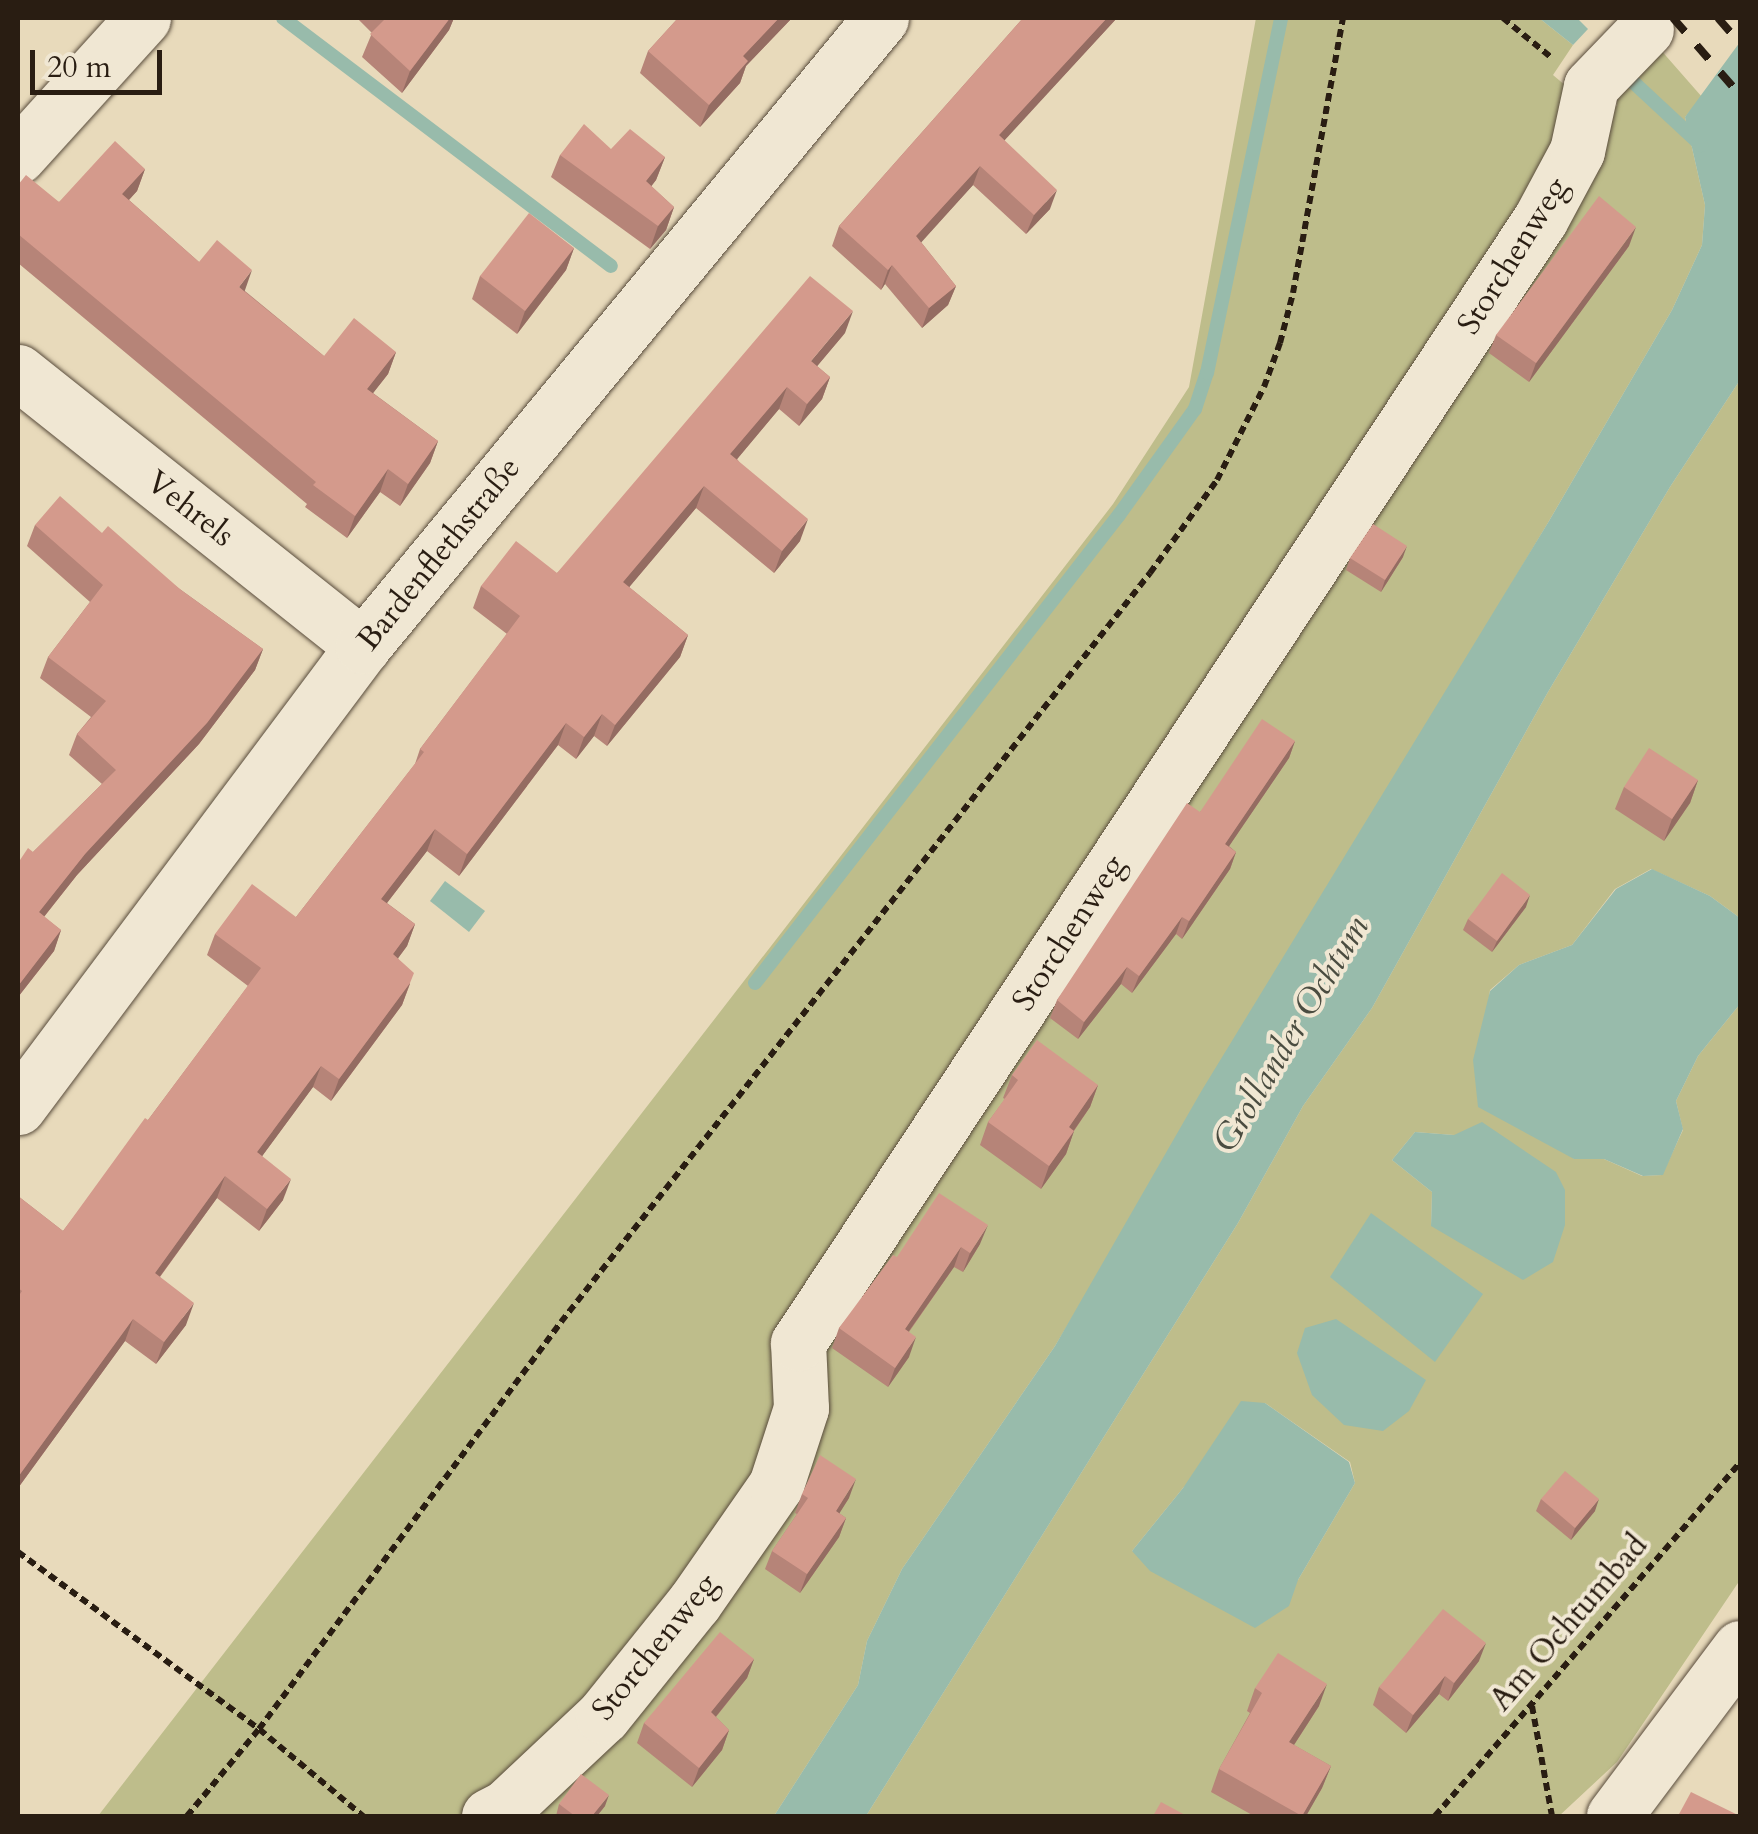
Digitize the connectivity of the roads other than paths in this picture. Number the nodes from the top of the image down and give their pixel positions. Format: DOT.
graph roads {
  1 [pos="143,18"];
  2 [pos="882,18"];
  3 [pos="1646,30"];
  4 [pos="18,156"];
  5 [pos="18,372"];
  6 [pos="363,646"];
  7 [pos="18,1107"];
  8 [pos="1740,1648"];
  9 [pos="489,1816"];
  10 [pos="1614,1816"];
  1 -- 4 [label="street"];
  2 -- 6 [label="street, Bardenflethstraße"];
  3 -- 9 [label="street, Storchenweg"];
  5 -- 6 [label="street, Vehrels"];
  6 -- 7 [label="street, Bardenflethstraße"];
  8 -- 10 [label="street"];
}
